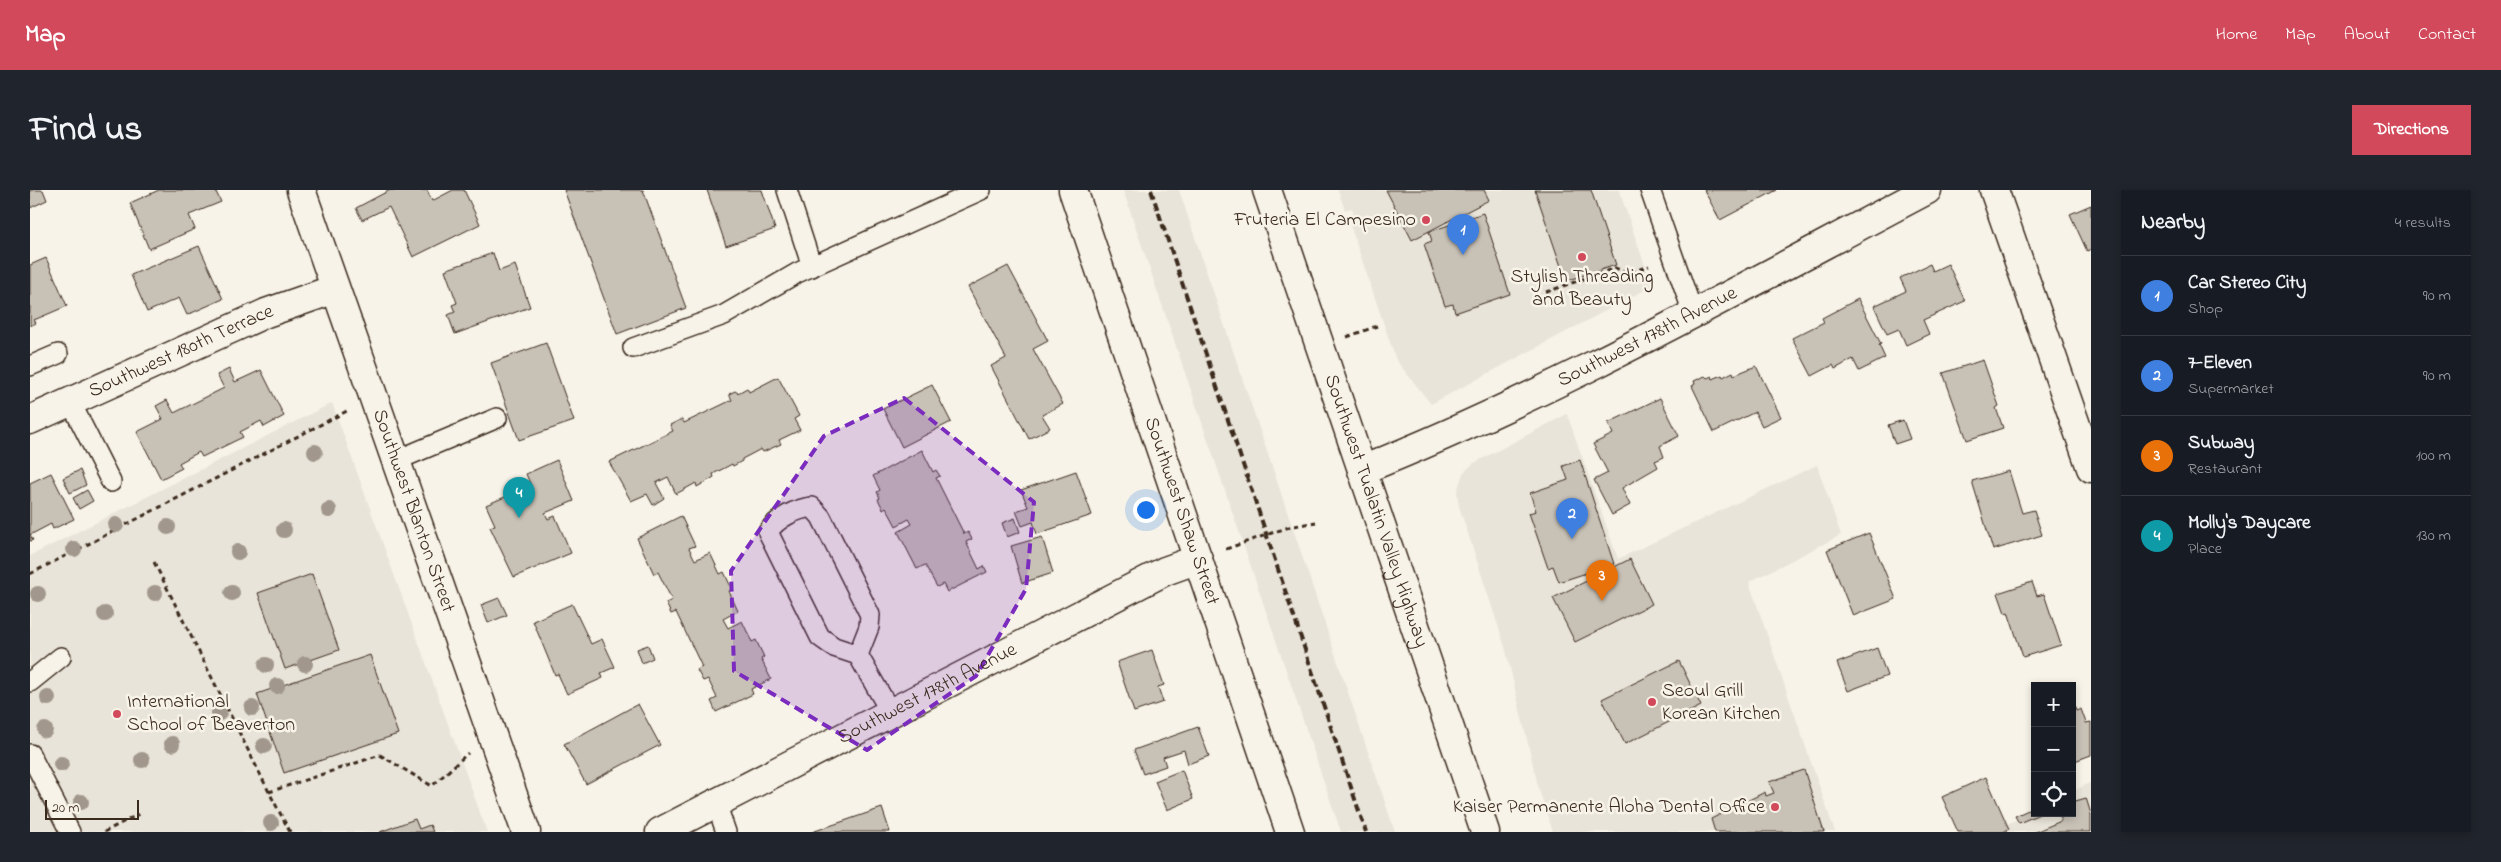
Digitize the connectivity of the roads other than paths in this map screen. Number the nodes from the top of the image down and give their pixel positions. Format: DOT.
graph roads {
  1 [pos="301,190"];
  2 [pos="787,190"];
  3 [pos="981,190"];
  4 [pos="1073,190"];
  5 [pos="1267,190"];
  6 [pos="1650,190"];
  7 [pos="1927,190"];
  8 [pos="1994,190"];
  9 [pos="812,267"];
  10 [pos="335,289"];
  11 [pos="1693,313"];
  12 [pos="633,348"];
  13 [pos="58,354"];
  14 [pos="30,366"];
  15 [pos="70,401"];
  16 [pos="496,418"];
  17 [pos="30,420"];
  18 [pos="396,461"];
  19 [pos="2091,468"];
  20 [pos="1362,470"];
  21 [pos="111,482"];
  22 [pos="1198,560"];
  23 [pos="858,654"];
  24 [pos="61,657"];
  25 [pos="30,682"];
  26 [pos="891,713"];
  27 [pos="30,754"];
  28 [pos="716,803"];
  29 [pos="70,832"];
  30 [pos="526,832"];
  31 [pos="660,832"];
  32 [pos="726,832"];
  33 [pos="1290,832"];
  34 [pos="1485,832"];
  1 -- 10 [label="street, Southwest Blanton Street"];
  2 -- 9 [label="lane"];
  3 -- 9 [label="lane"];
  4 -- 22 [label="street, Southwest Shaw Street"];
  5 -- 20 [label="street, Southwest Tualatin Valley Highway"];
  6 -- 11 [label="lane"];
  7 -- 11 [label="street, Southwest 178th Avenue"];
  8 -- 19 [label="street"];
  9 -- 12 [label="lane"];
  10 -- 15 [label="street, Southwest 180th Terrace"];
  10 -- 18 [label="street, Southwest Blanton Street"];
  11 -- 20 [label="street, Southwest 178th Avenue"];
  13 -- 14 [label="lane"];
  15 -- 17 [label="street, Southwest 180th Terrace"];
  15 -- 21 [label="lane"];
  16 -- 18 [label="lane"];
  18 -- 30 [label="street, Southwest Blanton Street"];
  20 -- 34 [label="street, Southwest Tualatin Valley Highway"];
  22 -- 26 [label="street, Southwest 178th Avenue"];
  22 -- 33 [label="street, Southwest Shaw Street"];
  23 -- 23 [label="lane"];
  23 -- 26 [label="lane"];
  24 -- 25 [label="lane"];
  26 -- 28 [label="street, Southwest 178th Avenue"];
  27 -- 29 [label="lane"];
  28 -- 31 [label="street, Southwest 178th Avenue"];
  28 -- 32 [label="lane"];
}
